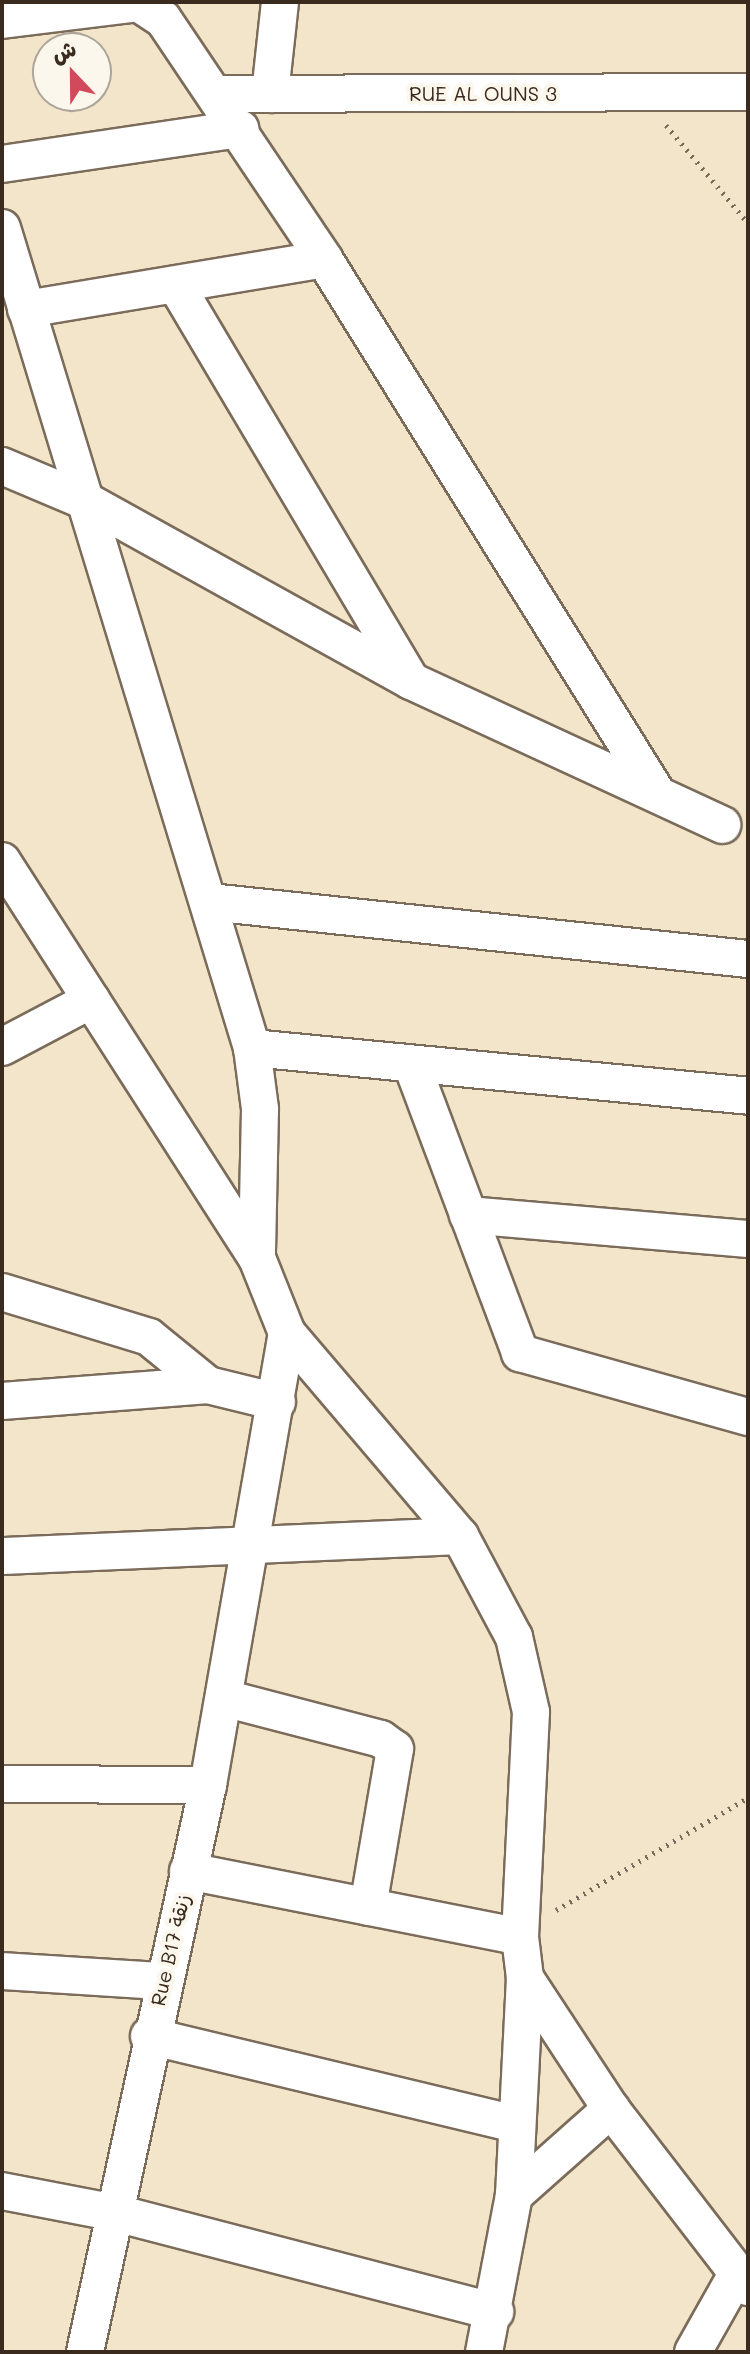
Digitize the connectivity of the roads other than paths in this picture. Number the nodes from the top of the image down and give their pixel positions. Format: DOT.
graph roads {
  1 [pos="280,2"];
  2 [pos="2,20"];
  3 [pos="748,92"];
  4 [pos="217,94"];
  5 [pos="270,94"];
  6 [pos="240,129"];
  7 [pos="2,164"];
  8 [pos="2,228"];
  9 [pos="324,259"];
  10 [pos="176,285"];
  11 [pos="26,309"];
  12 [pos="2,466"];
  13 [pos="90,503"];
  14 [pos="411,681"];
  15 [pos="655,790"];
  16 [pos="722,825"];
  17 [pos="6,876"];
  18 [pos="210,902"];
  19 [pos="748,959"];
  20 [pos="91,1000"];
  21 [pos="2,1047"];
  22 [pos="252,1048"];
  23 [pos="412,1065"];
  24 [pos="748,1096"];
  25 [pos="468,1215"];
  26 [pos="748,1239"];
  27 [pos="257,1258"];
  28 [pos="2,1292"];
  29 [pos="287,1333"];
  30 [pos="208,1385"];
  31 [pos="2,1401"];
  32 [pos="277,1402"];
  33 [pos="748,1417"];
  34 [pos="460,1536"];
  35 [pos="251,1547"];
  36 [pos="2,1556"];
  37 [pos="224,1698"];
  38 [pos="2,1784"];
  39 [pos="208,1785"];
  40 [pos="188,1871"];
  41 [pos="368,1907"];
  42 [pos="520,1937"];
  43 [pos="2,1971"];
  44 [pos="525,1978"];
  45 [pos="162,1981"];
  46 [pos="149,2036"];
  47 [pos="611,2109"];
  48 [pos="515,2124"];
  49 [pos="2,2191"];
  50 [pos="514,2195"];
  51 [pos="116,2213"];
  52 [pos="743,2280"];
  53 [pos="495,2312"];
  54 [pos="85,2352"];
  55 [pos="484,2352"];
  56 [pos="693,2352"];
  1 -- 5 [label="street"];
  2 -- 4 [label="street"];
  3 -- 5 [label="street, RUE AL OUNS 3"];
  4 -- 5 [label="street, RUE AL OUNS 3"];
  4 -- 6 [label="street"];
  6 -- 7 [label="street"];
  6 -- 9 [label="street"];
  8 -- 11 [label="street"];
  9 -- 10 [label="street"];
  9 -- 15 [label="street"];
  10 -- 11 [label="street"];
  10 -- 14 [label="street"];
  11 -- 13 [label="street"];
  12 -- 13 [label="street"];
  13 -- 14 [label="street"];
  13 -- 18 [label="street"];
  14 -- 15 [label="street"];
  15 -- 16 [label="street"];
  17 -- 20 [label="street"];
  18 -- 19 [label="street"];
  18 -- 22 [label="street"];
  20 -- 21 [label="street"];
  20 -- 27 [label="street"];
  22 -- 23 [label="street"];
  22 -- 27 [label="street"];
  23 -- 24 [label="street"];
  23 -- 25 [label="street"];
  25 -- 26 [label="street"];
  25 -- 33 [label="street"];
  27 -- 29 [label="street"];
  28 -- 30 [label="street"];
  29 -- 32 [label="street, Rue B17 زنقة"];
  29 -- 34 [label="street"];
  30 -- 31 [label="street"];
  30 -- 32 [label="street"];
  32 -- 35 [label="street, Rue B17 زنقة"];
  34 -- 35 [label="street"];
  34 -- 42 [label="street"];
  35 -- 36 [label="street"];
  35 -- 37 [label="street, Rue B17 زنقة"];
  37 -- 39 [label="street, Rue B17 زنقة"];
  37 -- 41 [label="street"];
  38 -- 39 [label="street"];
  39 -- 40 [label="street, Rue B17 زنقة"];
  40 -- 41 [label="street"];
  40 -- 45 [label="street, Rue B17 زنقة"];
  41 -- 42 [label="street"];
  42 -- 44 [label="street"];
  43 -- 45 [label="street"];
  44 -- 47 [label="street"];
  44 -- 48 [label="street"];
  45 -- 46 [label="street, Rue B17 زنقة"];
  46 -- 48 [label="street"];
  46 -- 51 [label="street, Rue B17 زنقة"];
  47 -- 50 [label="street"];
  47 -- 52 [label="street"];
  48 -- 50 [label="street"];
  49 -- 51 [label="street"];
  50 -- 53 [label="street"];
  51 -- 53 [label="street"];
  51 -- 54 [label="street, Rue B17 زنقة"];
  52 -- 56 [label="street"];
  53 -- 55 [label="street"];
}
